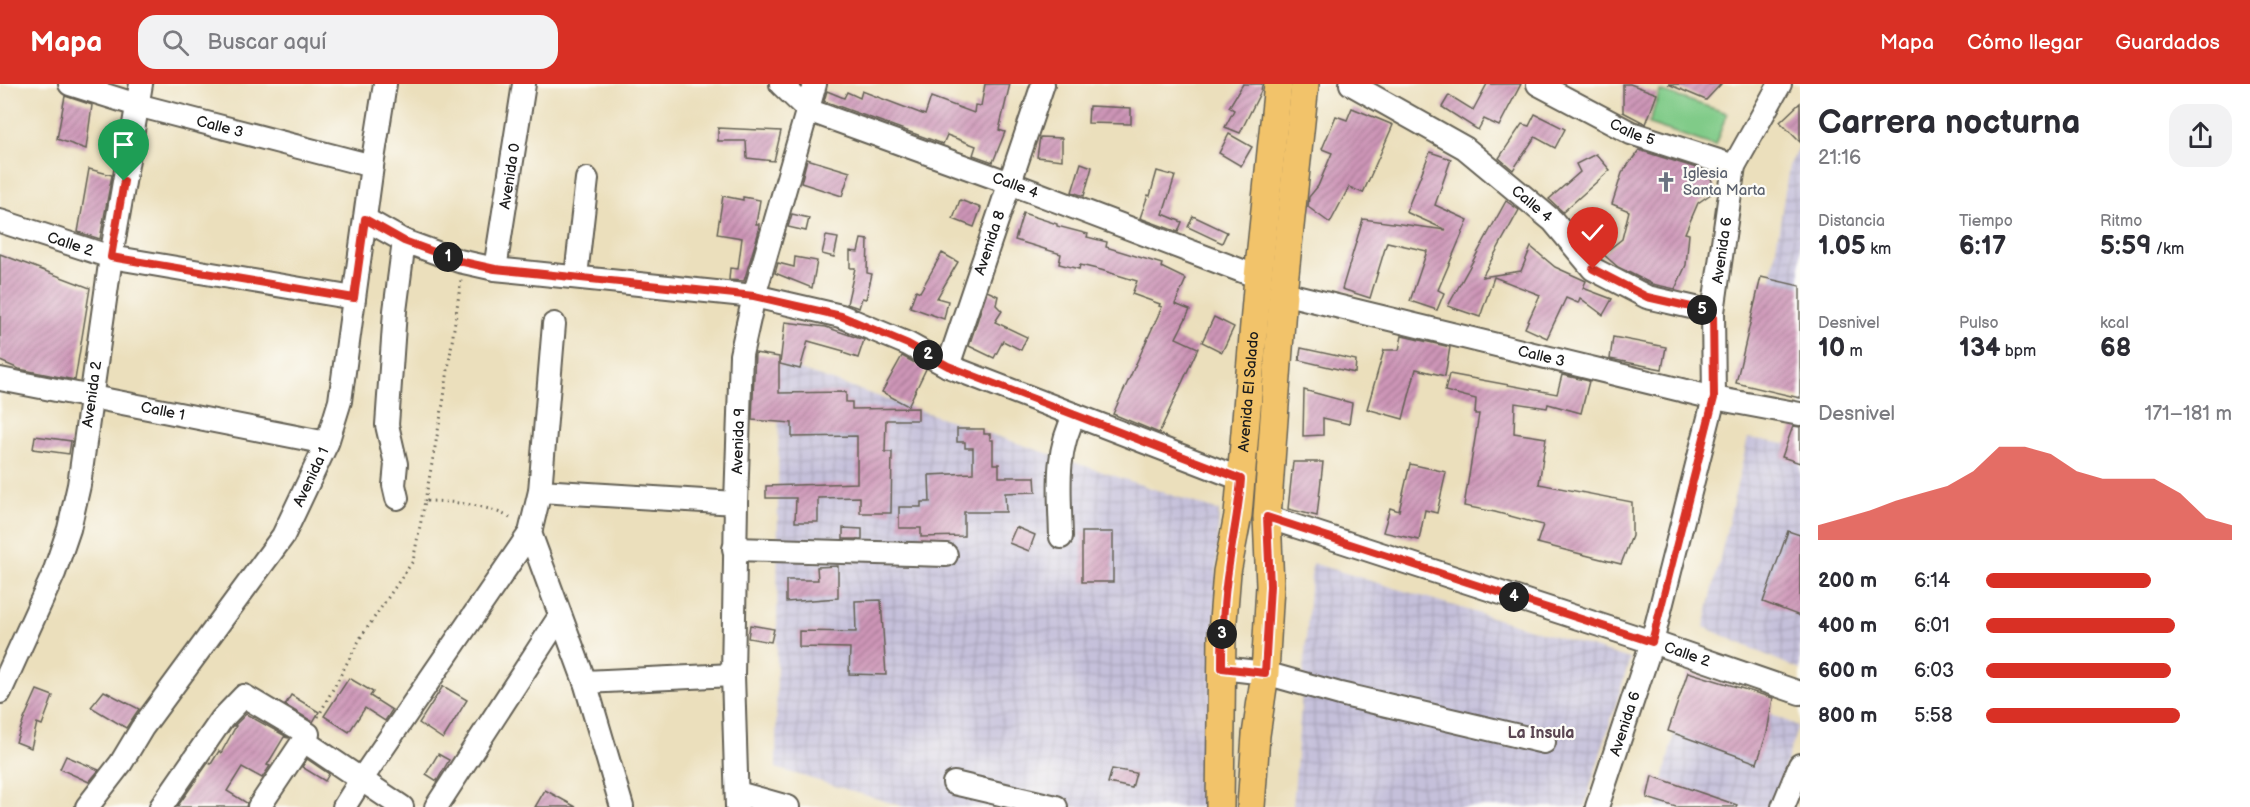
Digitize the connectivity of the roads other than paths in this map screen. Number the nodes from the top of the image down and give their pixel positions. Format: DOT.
graph roads {
  1 [pos="70,84"];
  2 [pos="386,84"];
  3 [pos="524,84"];
  4 [pos="781,84"];
  5 [pos="815,84"];
  6 [pos="1043,84"];
  7 [pos="1278,84"];
  8 [pos="1305,84"];
  9 [pos="1352,84"];
  10 [pos="1538,84"];
  11 [pos="1780,84"];
  12 [pos="139,94"];
  13 [pos="808,110"];
  14 [pos="372,166"];
  15 [pos="1734,166"];
  16 [pos="587,179"];
  17 [pos="1010,183"];
  18 [pos="365,219"];
  19 [pos="0,221"];
  20 [pos="404,241"];
  21 [pos="111,257"];
  22 [pos="495,269"];
  23 [pos="576,276"];
  24 [pos="1258,277"];
  25 [pos="1283,293"];
  26 [pos="754,296"];
  27 [pos="354,298"];
  28 [pos="1713,312"];
  29 [pos="554,324"];
  30 [pos="948,366"];
  31 [pos="0,379"];
  32 [pos="92,398"];
  33 [pos="1714,398"];
  34 [pos="1800,414"];
  35 [pos="1074,415"];
  36 [pos="327,443"];
  37 [pos="1241,479"];
  38 [pos="540,491"];
  39 [pos="397,498"];
  40 [pos="736,503"];
  41 [pos="1267,517"];
  42 [pos="530,533"];
  43 [pos="1061,537"];
  44 [pos="734,549"];
  45 [pos="946,555"];
  46 [pos="560,616"];
  47 [pos="1652,642"];
  48 [pos="1222,668"];
  49 [pos="1265,673"];
  50 [pos="733,675"];
  51 [pos="585,682"];
  52 [pos="0,692"];
  53 [pos="1800,693"];
  54 [pos="306,738"];
  55 [pos="1544,742"];
  56 [pos="121,763"];
  57 [pos="1800,765"];
  58 [pos="361,780"];
  59 [pos="954,783"];
  60 [pos="738,800"];
  61 [pos="87,807"];
  62 [pos="102,807"];
  63 [pos="161,807"];
  64 [pos="259,807"];
  65 [pos="344,807"];
  66 [pos="402,807"];
  67 [pos="436,807"];
  68 [pos="622,807"];
  69 [pos="788,807"];
  70 [pos="1056,807"];
  71 [pos="1220,807"];
  72 [pos="1251,807"];
  73 [pos="1597,807"];
  74 [pos="1784,807"];
  1 -- 12 [label="street, Calle 3"];
  2 -- 14 [label="street, Avenida 1"];
  3 -- 22 [label="street, Avenida 0"];
  4 -- 13 [label="street, Calle 4"];
  5 -- 13 [label="street, Avenida 9"];
  6 -- 17 [label="street, Avenida 8"];
  7 -- 24 [label="main road, Avenida El Salado"];
  8 -- 25 [label="main road, Avenida El Salado"];
  9 -- 28 [label="street, Calle 4"];
  10 -- 15 [label="street, Calle 5"];
  11 -- 15 [label="street, Avenida 6"];
  12 -- 14 [label="street, Calle 3"];
  12 -- 21 [label="street, Avenida 2"];
  13 -- 17 [label="street, Calle 4"];
  13 -- 26 [label="street, Avenida 9"];
  14 -- 18 [label="street, Avenida 1"];
  15 -- 28 [label="street, Avenida 6"];
  16 -- 23 [label="street"];
  17 -- 24 [label="street, Calle 4"];
  17 -- 30 [label="street, Avenida 8"];
  18 -- 20 [label="street"];
  18 -- 27 [label="street, Avenida 1"];
  19 -- 21 [label="street, Calle 2"];
  20 -- 22 [label="street"];
  20 -- 39 [label="street"];
  21 -- 27 [label="street, Calle 2"];
  21 -- 32 [label="street, Avenida 2"];
  22 -- 23 [label="street"];
  23 -- 26 [label="street"];
  24 -- 37 [label="main road, Avenida El Salado"];
  25 -- 33 [label="street, Calle 3"];
  25 -- 41 [label="main road, Avenida El Salado"];
  26 -- 30 [label="street"];
  26 -- 40 [label="street, Avenida 9"];
  27 -- 36 [label="street, Avenida 1"];
  28 -- 33 [label="street, Avenida 6"];
  29 -- 38 [label="street"];
  30 -- 35 [label="street"];
  31 -- 32 [label="street, Calle 1"];
  32 -- 36 [label="street, Calle 1"];
  32 -- 52 [label="street, Avenida 2"];
  33 -- 34 [label="street, Calle 3"];
  33 -- 47 [label="street, Avenida 6"];
  35 -- 37 [label="street"];
  35 -- 43 [label="street"];
  36 -- 56 [label="street, Avenida 1"];
  37 -- 48 [label="main road, Avenida El Salado"];
  38 -- 40 [label="street"];
  38 -- 42 [label="street"];
  40 -- 44 [label="street, Avenida 9"];
  41 -- 47 [label="street, Calle 2"];
  41 -- 49 [label="main road, Avenida El Salado"];
  42 -- 46 [label="street"];
  42 -- 58 [label="street"];
  44 -- 45 [label="street"];
  44 -- 50 [label="street, Avenida 9"];
  46 -- 51 [label="street"];
  46 -- 67 [label="street"];
  47 -- 53 [label="street, Calle 2"];
  47 -- 73 [label="street, Avenida 6"];
  48 -- 49 [label="street"];
  48 -- 71 [label="main road, Avenida El Salado"];
  49 -- 55 [label="street"];
  49 -- 72 [label="main road, Avenida El Salado"];
  50 -- 51 [label="street"];
  50 -- 60 [label="street, Avenida 9"];
  51 -- 68 [label="street"];
  54 -- 58 [label="street"];
  54 -- 63 [label="street"];
  54 -- 64 [label="street"];
  56 -- 61 [label="street, Avenida 1"];
  56 -- 62 [label="street"];
  57 -- 74 [label="street"];
  58 -- 65 [label="street"];
  58 -- 66 [label="street"];
  59 -- 70 [label="street"];
  60 -- 69 [label="street"];
}
